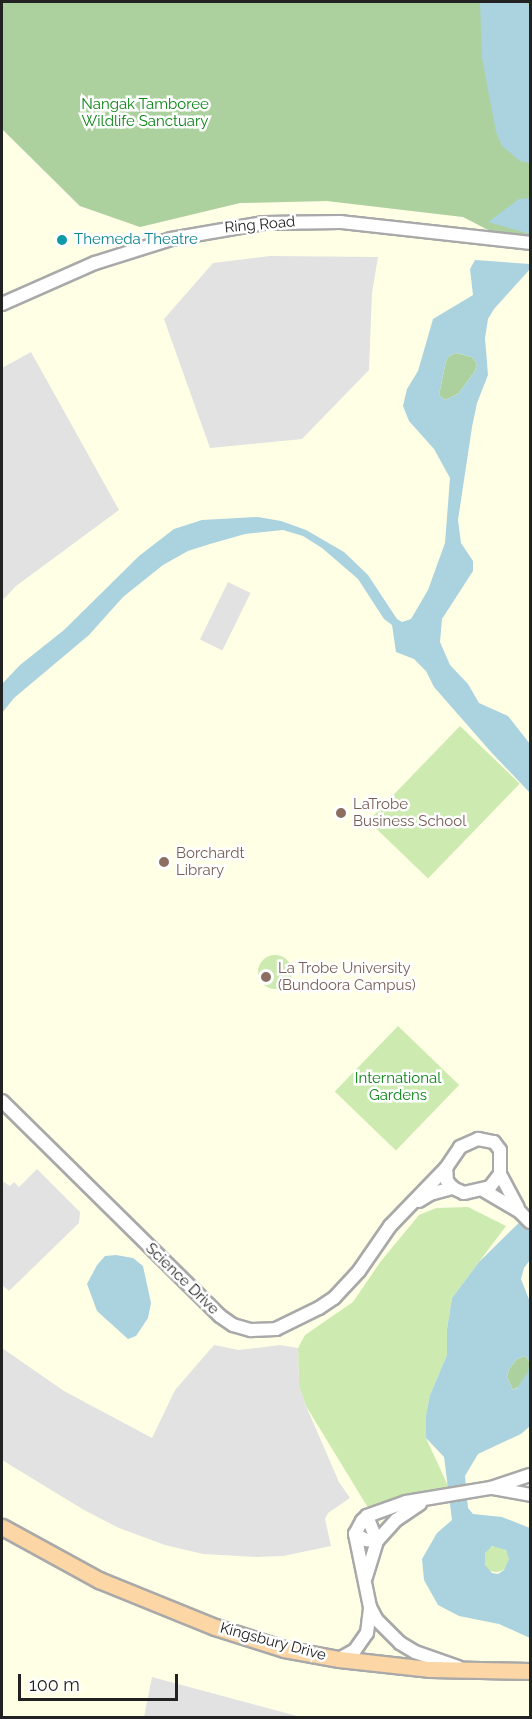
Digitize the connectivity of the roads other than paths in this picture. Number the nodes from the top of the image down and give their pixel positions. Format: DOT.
graph roads {
  1 [pos="531,243"];
  2 [pos="2,304"];
  3 [pos="2,1101"];
  4 [pos="446,1168"];
  5 [pos="500,1174"];
  6 [pos="453,1188"];
  7 [pos="483,1190"];
  8 [pos="403,1211"];
  9 [pos="520,1212"];
  10 [pos="531,1222"];
  11 [pos="531,1475"];
  12 [pos="491,1488"];
  13 [pos="531,1495"];
  14 [pos="437,1496"];
  15 [pos="367,1516"];
  16 [pos="2,1527"];
  17 [pos="355,1534"];
  18 [pos="377,1541"];
  19 [pos="365,1581"];
  20 [pos="369,1608"];
  21 [pos="339,1659"];
  22 [pos="526,1671"];
  23 [pos="474,1672"];
  1 -- 2 [label="street, Ring Road"];
  3 -- 8 [label="street, Science Drive"];
  4 -- 5 [label="street"];
  4 -- 6 [label="street"];
  4 -- 8 [label="street, Science Drive"];
  5 -- 7 [label="street"];
  5 -- 9 [label="street"];
  6 -- 7 [label="street"];
  6 -- 8 [label="street, Science Drive"];
  7 -- 9 [label="street"];
  9 -- 10 [label="street"];
  11 -- 12 [label="street"];
  12 -- 13 [label="street"];
  12 -- 14 [label="street"];
  14 -- 15 [label="street"];
  14 -- 18 [label="street"];
  15 -- 17 [label="street"];
  15 -- 18 [label="street"];
  16 -- 21 [label="main road, Kingsbury Drive"];
  17 -- 18 [label="street"];
  17 -- 19 [label="street"];
  18 -- 19 [label="street"];
  19 -- 20 [label="street"];
  20 -- 21 [label="street"];
  20 -- 23 [label="street"];
  21 -- 23 [label="main road, Kingsbury Drive"];
  22 -- 23 [label="main road, Kingsbury Drive"];
}
